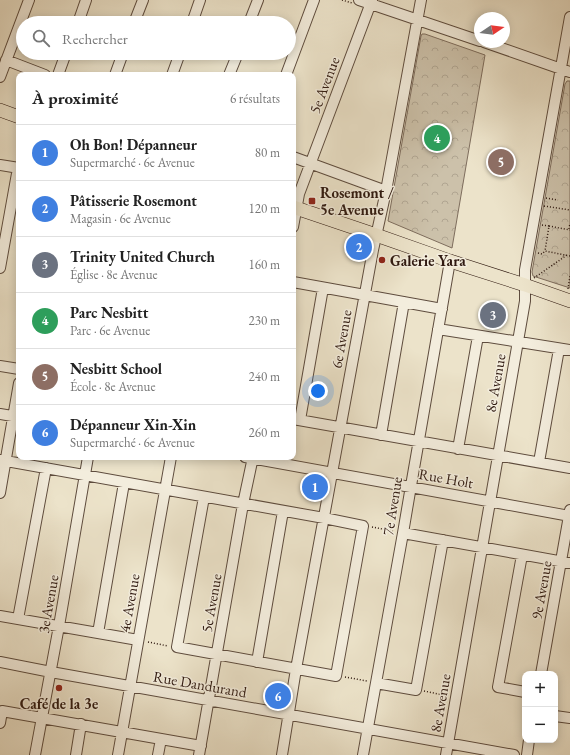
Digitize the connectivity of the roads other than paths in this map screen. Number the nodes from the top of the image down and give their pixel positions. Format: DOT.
graph roads {
  1 [pos="29,0"];
  2 [pos="86,0"];
  3 [pos="143,0"];
  4 [pos="200,0"];
  5 [pos="258,0"];
  6 [pos="314,0"];
  7 [pos="359,0"];
  8 [pos="421,0"];
  9 [pos="371,2"];
  10 [pos="23,16"];
  11 [pos="80,16"];
  12 [pos="137,16"];
  13 [pos="194,16"];
  14 [pos="252,16"];
  15 [pos="570,17"];
  16 [pos="418,19"];
  17 [pos="16,34"];
  18 [pos="474,39"];
  19 [pos="296,48"];
  20 [pos="501,48"];
  21 [pos="6,60"];
  22 [pos="63,60"];
  23 [pos="120,60"];
  24 [pos="177,60"];
  25 [pos="235,60"];
  26 [pos="292,60"];
  27 [pos="565,70"];
  28 [pos="38,72"];
  29 [pos="59,72"];
  30 [pos="116,72"];
  31 [pos="173,72"];
  32 [pos="230,72"];
  33 [pos="287,72"];
  34 [pos="0,77"];
  35 [pos="0,110"];
  36 [pos="16,116"];
  37 [pos="296,158"];
  38 [pos="311,163"];
  39 [pos="0,164"];
  40 [pos="16,167"];
  41 [pos="16,184"];
  42 [pos="386,191"];
  43 [pos="296,204"];
  44 [pos="296,208"];
  45 [pos="376,235"];
  46 [pos="450,261"];
  47 [pos="0,268"];
  48 [pos="530,281"];
  49 [pos="296,283"];
  50 [pos="323,288"];
  51 [pos="364,295"];
  52 [pos="569,295"];
  53 [pos="404,302"];
  54 [pos="442,309"];
  55 [pos="438,329"];
  56 [pos="478,336"];
  57 [pos="518,342"];
  58 [pos="559,349"];
  59 [pos="570,350"];
  60 [pos="0,366"];
  61 [pos="16,369"];
  62 [pos="0,414"];
  63 [pos="16,417"];
  64 [pos="296,420"];
  65 [pos="340,428"];
  66 [pos="381,435"];
  67 [pos="418,442"];
  68 [pos="458,449"];
  69 [pos="498,456"];
  70 [pos="88,460"];
  71 [pos="170,460"];
  72 [pos="250,460"];
  73 [pos="267,460"];
  74 [pos="3,461"];
  75 [pos="539,462"];
  76 [pos="46,468"];
  77 [pos="570,468"];
  78 [pos="333,472"];
  79 [pos="85,476"];
  80 [pos="124,483"];
  81 [pos="410,487"];
  82 [pos="165,490"];
  83 [pos="0,493"];
  84 [pos="204,497"];
  85 [pos="490,501"];
  86 [pos="243,504"];
  87 [pos="283,511"];
  88 [pos="570,514"];
  89 [pos="324,518"];
  90 [pos="403,533"];
  91 [pos="443,540"];
  92 [pos="482,547"];
  93 [pos="522,555"];
  94 [pos="566,562"];
  95 [pos="0,616"];
  96 [pos="18,619"];
  97 [pos="59,626"];
  98 [pos="98,633"];
  99 [pos="138,640"];
  100 [pos="217,654"];
  101 [pos="0,662"];
  102 [pos="257,662"];
  103 [pos="296,668"];
  104 [pos="542,671"];
  105 [pos="51,672"];
  106 [pos="376,683"];
  107 [pos="130,686"];
  108 [pos="522,691"];
  109 [pos="209,700"];
  110 [pos="288,715"];
  111 [pos="558,716"];
  112 [pos="42,718"];
  113 [pos="570,718"];
  114 [pos="0,723"];
  115 [pos="81,724"];
  116 [pos="368,729"];
  117 [pos="122,732"];
  118 [pos="161,739"];
  119 [pos="448,743"];
  120 [pos="529,743"];
  121 [pos="200,750"];
  122 [pos="35,755"];
  123 [pos="76,755"];
  124 [pos="118,755"];
  125 [pos="158,755"];
  126 [pos="282,755"];
  127 [pos="363,755"];
  128 [pos="446,755"];
  129 [pos="514,755"];
  130 [pos="527,755"];
  1 -- 10 [label="street"];
  2 -- 11 [label="street"];
  3 -- 12 [label="street"];
  4 -- 13 [label="street"];
  5 -- 14 [label="street"];
  6 -- 19 [label="street"];
  7 -- 9 [label="street"];
  8 -- 16 [label="street, 6e Avenue"];
  9 -- 16 [label="street"];
  9 -- 38 [label="street, 5e Avenue"];
  15 -- 27 [label="street, 8e Avenue"];
  16 -- 18 [label="street"];
  16 -- 42 [label="street, 6e Avenue"];
  17 -- 21 [label="street"];
  20 -- 27 [label="street"];
  21 -- 28 [label="street"];
  21 -- 34 [label="street"];
  22 -- 29 [label="street"];
  23 -- 30 [label="street"];
  24 -- 31 [label="street"];
  25 -- 32 [label="street"];
  26 -- 33 [label="street"];
  27 -- 48 [label="street, 8e Avenue"];
  35 -- 36 [label="main road"];
  37 -- 38 [label="street"];
  38 -- 42 [label="street"];
  38 -- 43 [label="street, 5e Avenue"];
  39 -- 40 [label="street"];
  41 -- 47 [label="street"];
  42 -- 45 [label="street, 6e Avenue"];
  44 -- 45 [label="main road"];
  45 -- 46 [label="main road"];
  45 -- 51 [label="street, 6e Avenue"];
  46 -- 48 [label="main road"];
  46 -- 54 [label="street, 7e Avenue"];
  48 -- 52 [label="main road"];
  48 -- 57 [label="street, 8e Avenue"];
  49 -- 50 [label="street"];
  50 -- 51 [label="street"];
  50 -- 64 [label="street"];
  51 -- 53 [label="street"];
  51 -- 65 [label="street, 6e Avenue"];
  53 -- 54 [label="street"];
  53 -- 66 [label="street"];
  54 -- 55 [label="street, 7e Avenue"];
  55 -- 56 [label="street"];
  55 -- 67 [label="street, 7e Avenue"];
  56 -- 57 [label="street"];
  56 -- 68 [label="street"];
  57 -- 58 [label="street"];
  57 -- 69 [label="street, 8e Avenue"];
  58 -- 59 [label="street"];
  58 -- 75 [label="street"];
  60 -- 61 [label="street"];
  62 -- 63 [label="street"];
  63 -- 74 [label="street"];
  64 -- 65 [label="street"];
  65 -- 66 [label="street"];
  65 -- 78 [label="street, 6e Avenue"];
  66 -- 67 [label="street"];
  67 -- 68 [label="street"];
  67 -- 81 [label="street, 7e Avenue"];
  68 -- 69 [label="street"];
  69 -- 75 [label="street"];
  69 -- 85 [label="street, 8e Avenue"];
  70 -- 79 [label="street, 3e Avenue"];
  71 -- 82 [label="street, 4e Avenue"];
  72 -- 86 [label="street, 5e Avenue"];
  73 -- 78 [label="street, Rue Holt"];
  74 -- 76 [label="street"];
  74 -- 83 [label="street"];
  75 -- 77 [label="street"];
  76 -- 79 [label="street"];
  76 -- 96 [label="street"];
  78 -- 81 [label="street, Rue Holt"];
  78 -- 89 [label="street, 6e Avenue"];
  79 -- 80 [label="street"];
  79 -- 97 [label="street, 3e Avenue"];
  80 -- 82 [label="street"];
  80 -- 98 [label="street"];
  81 -- 85 [label="street, Rue Holt"];
  81 -- 90 [label="street, 7e Avenue"];
  82 -- 84 [label="street"];
  82 -- 99 [label="street, 4e Avenue"];
  84 -- 86 [label="street"];
  84 -- 100 [label="street"];
  85 -- 88 [label="street, Rue Holt"];
  85 -- 92 [label="street, 8e Avenue"];
  86 -- 87 [label="street"];
  86 -- 100 [label="street, 5e Avenue"];
  87 -- 89 [label="street"];
  87 -- 102 [label="street"];
  88 -- 94 [label="street, 9e Avenue"];
  89 -- 103 [label="street, 6e Avenue"];
  89 -- 103 [label="street"];
  90 -- 91 [label="street"];
  90 -- 106 [label="street, 7e Avenue"];
  91 -- 92 [label="street"];
  91 -- 106 [label="street"];
  92 -- 93 [label="street"];
  92 -- 119 [label="street, 8e Avenue"];
  93 -- 94 [label="street"];
  93 -- 108 [label="street"];
  94 -- 104 [label="street, 9e Avenue"];
  95 -- 96 [label="street"];
  96 -- 97 [label="street"];
  97 -- 98 [label="street"];
  97 -- 105 [label="street, 3e Avenue"];
  98 -- 99 [label="street"];
  99 -- 107 [label="street, 4e Avenue"];
  100 -- 102 [label="street"];
  100 -- 109 [label="street, 5e Avenue"];
  101 -- 105 [label="street, Rue Dandurand"];
  102 -- 103 [label="street"];
  103 -- 110 [label="street, 6e Avenue"];
  105 -- 107 [label="street, Rue Dandurand"];
  105 -- 112 [label="street, 3e Avenue"];
  106 -- 116 [label="street, 7e Avenue"];
  107 -- 109 [label="street, Rue Dandurand"];
  107 -- 117 [label="street, 4e Avenue"];
  109 -- 110 [label="street, Rue Dandurand"];
  109 -- 121 [label="street, 5e Avenue"];
  110 -- 116 [label="street, Rue Dandurand"];
  110 -- 126 [label="street, 6e Avenue"];
  111 -- 113 [label="street"];
  112 -- 114 [label="street"];
  112 -- 115 [label="street"];
  112 -- 122 [label="street, 3e Avenue"];
  115 -- 117 [label="street"];
  115 -- 123 [label="street"];
  116 -- 119 [label="street, Rue Dandurand"];
  116 -- 127 [label="street, 7e Avenue"];
  117 -- 118 [label="street"];
  117 -- 124 [label="street, 4e Avenue"];
  118 -- 121 [label="street"];
  118 -- 125 [label="street"];
  119 -- 128 [label="street, 8e Avenue"];
  119 -- 129 [label="street, Rue Dandurand"];
  120 -- 130 [label="street"];
}
